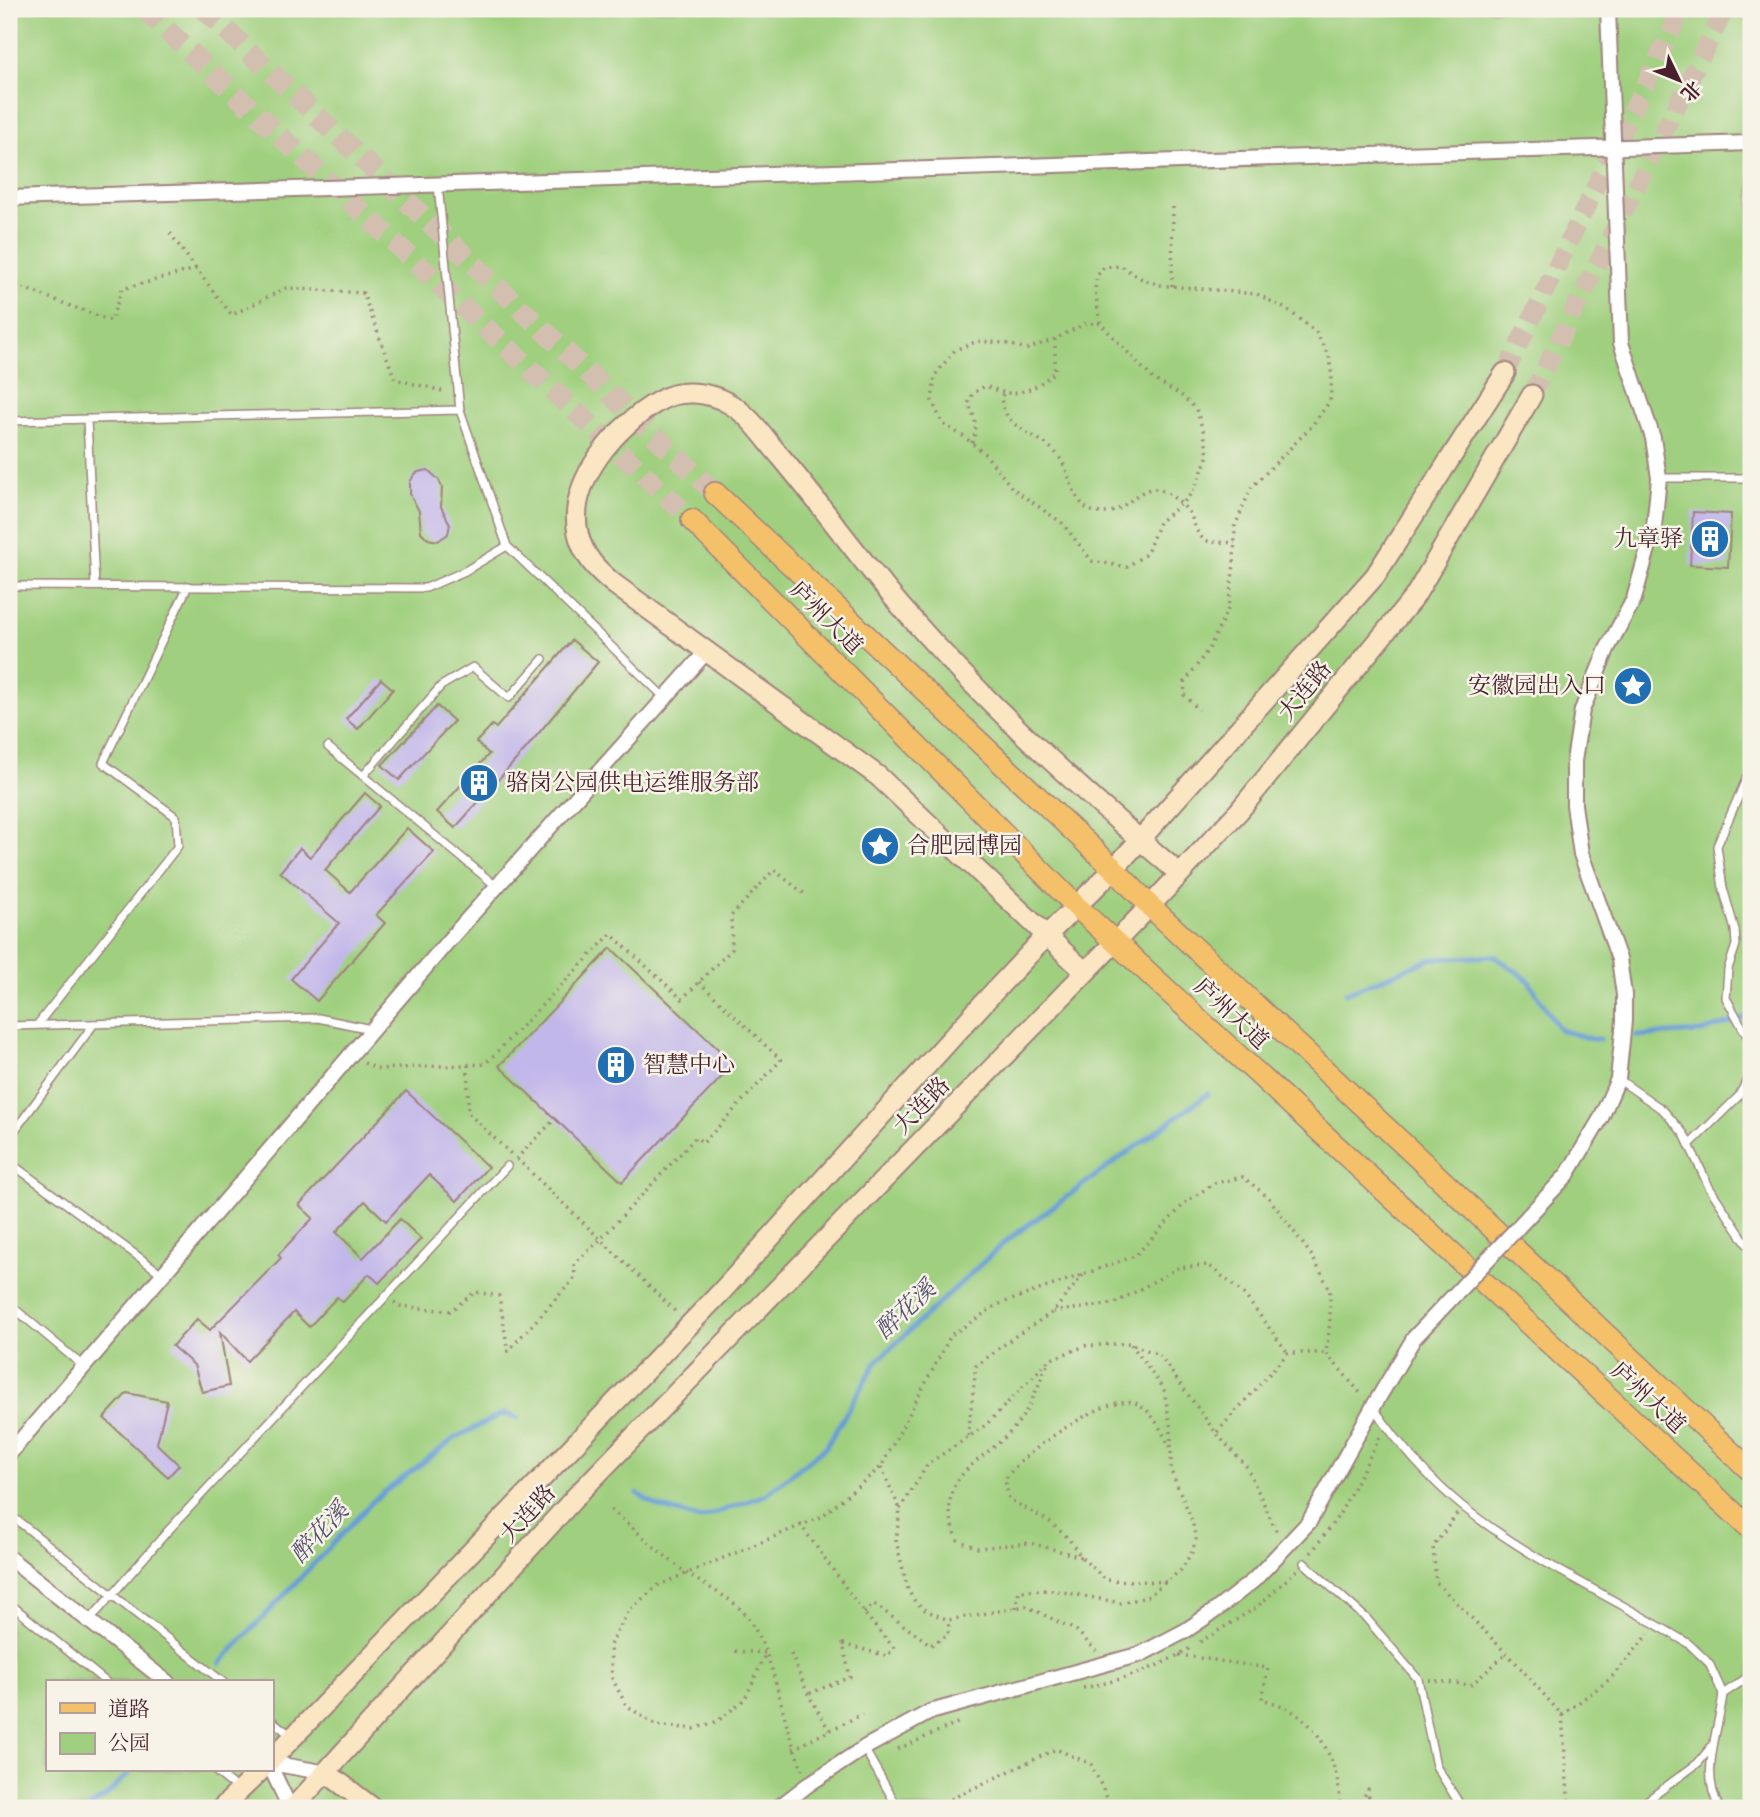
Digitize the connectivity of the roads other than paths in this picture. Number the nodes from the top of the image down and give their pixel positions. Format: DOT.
graph roads {
  1 [pos="1608,9"];
  2 [pos="1751,143"];
  3 [pos="1614,148"];
  4 [pos="438,185"];
  5 [pos="9,198"];
  6 [pos="1505,373"];
  7 [pos="1532,395"];
  8 [pos="460,410"];
  9 [pos="87,419"];
  10 [pos="9,422"];
  11 [pos="1751,476"];
  12 [pos="1659,478"];
  13 [pos="715,493"];
  14 [pos="692,520"];
  15 [pos="507,546"];
  16 [pos="9,586"];
  17 [pos="95,586"];
  18 [pos="188,586"];
  19 [pos="707,650"];
  20 [pos="543,659"];
  21 [pos="665,698"];
  22 [pos="328,747"];
  23 [pos="1751,768"];
  24 [pos="363,776"];
  25 [pos="1139,839"];
  26 [pos="1114,869"];
  27 [pos="1180,874"];
  28 [pos="496,886"];
  29 [pos="1076,906"];
  30 [pos="1150,906"];
  31 [pos="1047,935"];
  32 [pos="1114,942"];
  33 [pos="1086,972"];
  34 [pos="94,1024"];
  35 [pos="37,1025"];
  36 [pos="9,1026"];
  37 [pos="372,1029"];
  38 [pos="1751,1043"];
  39 [pos="1751,1072"];
  40 [pos="1618,1079"];
  41 [pos="9,1138"];
  42 [pos="1689,1145"];
  43 [pos="9,1162"];
  44 [pos="507,1166"];
  45 [pos="1751,1235"];
  46 [pos="1748,1245"];
  47 [pos="162,1274"];
  48 [pos="9,1304"];
  49 [pos="83,1366"];
  50 [pos="1373,1407"];
  51 [pos="9,1454"];
  52 [pos="1751,1471"];
  53 [pos="9,1514"];
  54 [pos="1751,1529"];
  55 [pos="9,1558"];
  56 [pos="1304,1563"];
  57 [pos="111,1594"];
  58 [pos="9,1603"];
  59 [pos="89,1621"];
  60 [pos="1751,1675"];
  61 [pos="104,1680"];
  62 [pos="164,1680"];
  63 [pos="220,1680"];
  64 [pos="1723,1694"];
  65 [pos="273,1722"];
  66 [pos="293,1738"];
  67 [pos="1713,1746"];
  68 [pos="864,1748"];
  69 [pos="273,1761"];
  70 [pos="273,1763"];
  71 [pos="273,1768"];
  72 [pos="216,1772"];
  73 [pos="259,1772"];
  74 [pos="327,1773"];
  75 [pos="240,1791"];
  76 [pos="222,1808"];
  77 [pos="291,1808"];
  78 [pos="373,1808"];
  79 [pos="778,1808"];
  80 [pos="898,1808"];
  81 [pos="1462,1808"];
  82 [pos="1637,1808"];
  83 [pos="1720,1808"];
  1 -- 3 [label="street"];
  2 -- 3 [label="street"];
  3 -- 4 [label="street"];
  3 -- 12 [label="street"];
  4 -- 5 [label="street"];
  4 -- 8 [label="lane"];
  6 -- 25 [label="main road, 大连路"];
  7 -- 27 [label="main road, 大连路"];
  8 -- 9 [label="lane"];
  8 -- 15 [label="lane"];
  9 -- 10 [label="lane"];
  9 -- 17 [label="lane"];
  11 -- 12 [label="lane"];
  12 -- 40 [label="street"];
  13 -- 26 [label="main road, 庐州大道"];
  14 -- 29 [label="main road, 庐州大道"];
  15 -- 18 [label="lane"];
  15 -- 21 [label="lane"];
  16 -- 17 [label="lane"];
  17 -- 18 [label="lane"];
  18 -- 35 [label="lane"];
  19 -- 21 [label="street"];
  19 -- 25 [label="main road"];
  19 -- 31 [label="main road"];
  20 -- 24 [label="lane"];
  21 -- 28 [label="street"];
  22 -- 24 [label="lane"];
  23 -- 38 [label="lane"];
  24 -- 28 [label="lane"];
  25 -- 26 [label="main road, 大连路"];
  25 -- 27 [label="main road"];
  26 -- 29 [label="main road, 大连路"];
  26 -- 30 [label="main road, 庐州大道"];
  27 -- 30 [label="main road, 大连路"];
  28 -- 37 [label="street"];
  29 -- 31 [label="main road, 大连路"];
  29 -- 32 [label="main road, 庐州大道"];
  30 -- 32 [label="main road, 大连路"];
  30 -- 52 [label="main road, 庐州大道"];
  31 -- 33 [label="main road"];
  31 -- 66 [label="main road, 大连路"];
  32 -- 33 [label="main road, 大连路"];
  32 -- 54 [label="main road, 庐州大道"];
  33 -- 74 [label="main road, 大连路"];
  34 -- 35 [label="lane"];
  34 -- 37 [label="lane"];
  34 -- 41 [label="lane"];
  35 -- 36 [label="lane"];
  37 -- 47 [label="street"];
  39 -- 42 [label="lane"];
  40 -- 42 [label="lane"];
  40 -- 50 [label="street, bridge"];
  42 -- 46 [label="lane"];
  43 -- 47 [label="lane"];
  44 -- 57 [label="lane"];
  45 -- 46 [label="lane"];
  47 -- 49 [label="street"];
  48 -- 49 [label="lane"];
  49 -- 51 [label="street"];
  50 -- 64 [label="lane"];
  50 -- 68 [label="street"];
  53 -- 57 [label="lane"];
  55 -- 59 [label="street"];
  56 -- 81 [label="lane"];
  57 -- 59 [label="lane"];
  57 -- 63 [label="lane"];
  58 -- 61 [label="lane"];
  59 -- 62 [label="street"];
  60 -- 64 [label="lane"];
  64 -- 67 [label="lane"];
  65 -- 66 [label="lane"];
  66 -- 69 [label="main road, 大连路"];
  67 -- 82 [label="lane"];
  67 -- 83 [label="lane"];
  68 -- 79 [label="street"];
  68 -- 80 [label="lane"];
  70 -- 74 [label="street"];
  71 -- 77 [label="street"];
  72 -- 75 [label="lane"];
  73 -- 75 [label="main road"];
  74 -- 77 [label="main road, 大连路"];
  74 -- 78 [label="main road"];
  75 -- 76 [label="main road"];
}
